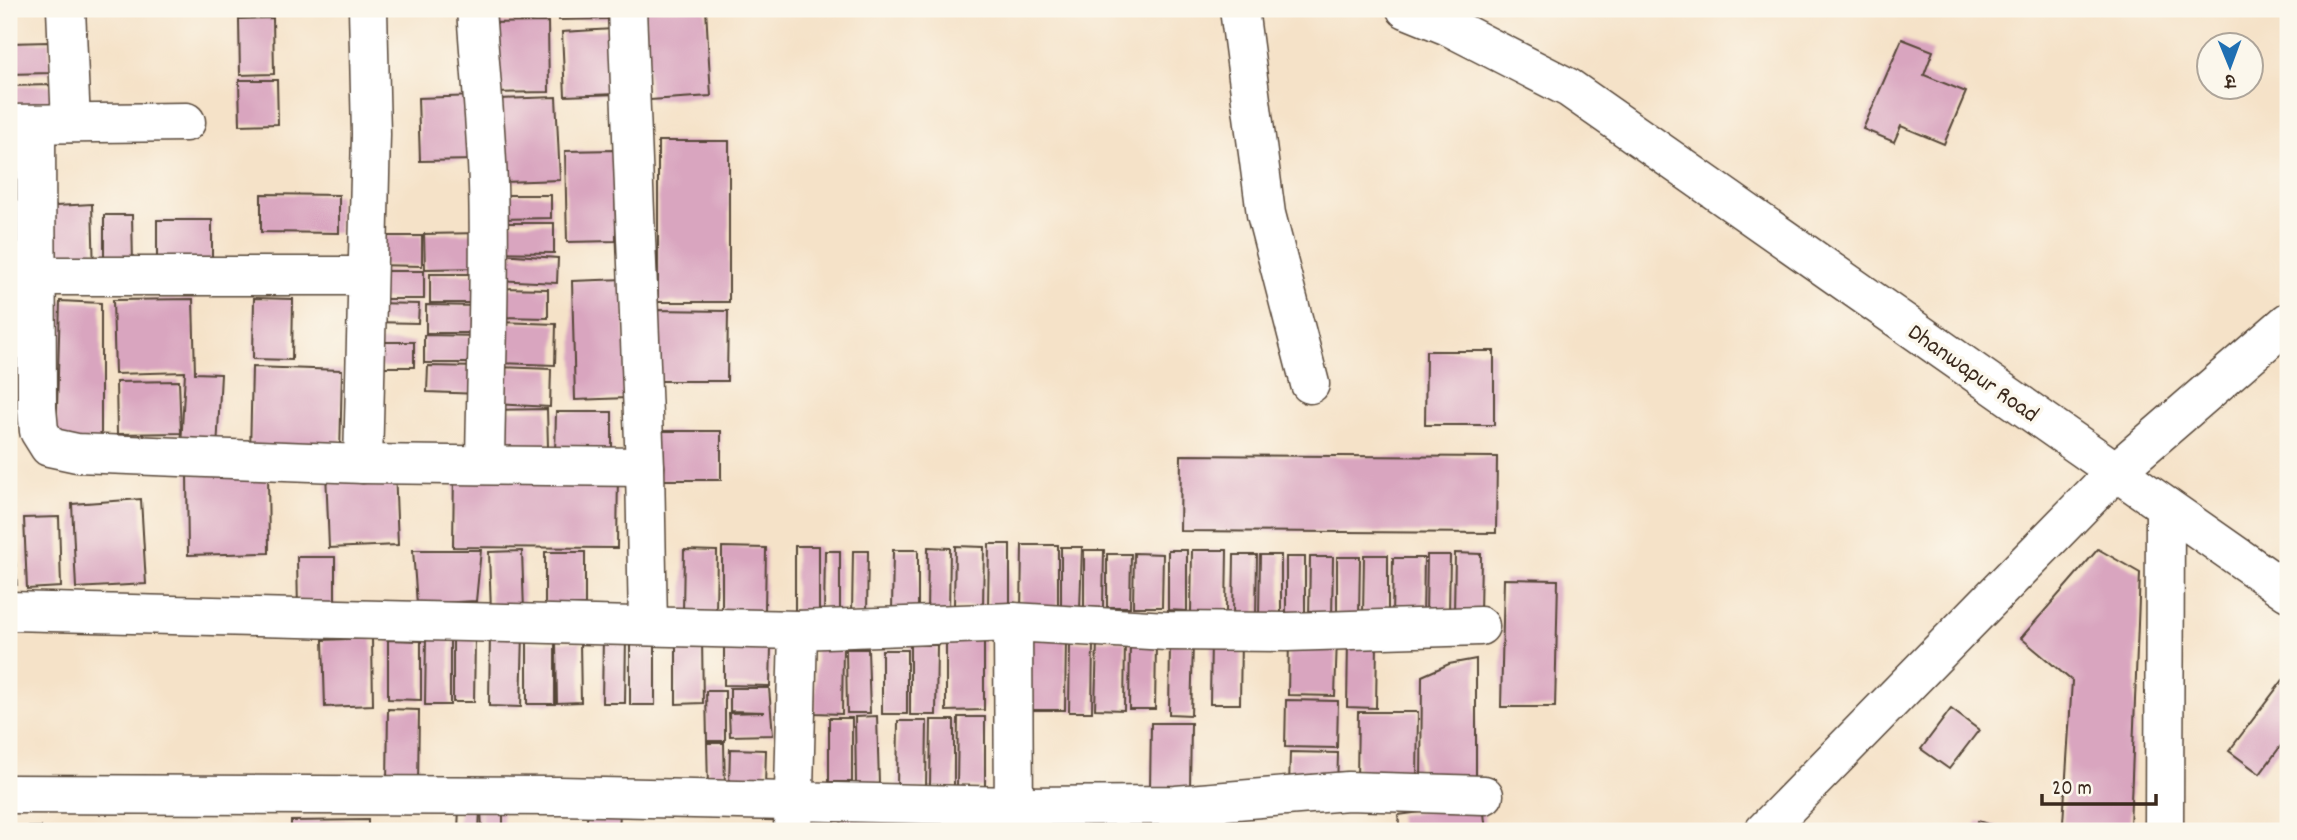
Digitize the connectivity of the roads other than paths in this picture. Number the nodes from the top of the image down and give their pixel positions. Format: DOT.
graph roads {
  1 [pos="66,9"];
  2 [pos="368,9"];
  3 [pos="475,9"];
  4 [pos="627,9"];
  5 [pos="1239,9"];
  6 [pos="1406,9"];
  7 [pos="186,122"];
  8 [pos="38,124"];
  9 [pos="368,275"];
  10 [pos="36,276"];
  11 [pos="2288,322"];
  12 [pos="1310,384"];
  13 [pos="363,464"];
  14 [pos="485,464"];
  15 [pos="645,467"];
  16 [pos="2116,471"];
  17 [pos="2165,506"];
  18 [pos="2288,592"];
  19 [pos="9,611"];
  20 [pos="1013,622"];
  21 [pos="648,626"];
  22 [pos="1480,626"];
  23 [pos="798,629"];
  24 [pos="9,794"];
  25 [pos="1484,795"];
  26 [pos="794,815"];
  27 [pos="1013,818"];
  28 [pos="1764,831"];
  29 [pos="2164,831"];
  1 -- 8 [label="street"];
  2 -- 9 [label="street"];
  3 -- 14 [label="street"];
  4 -- 15 [label="street"];
  5 -- 12 [label="street"];
  6 -- 16 [label="street, Dhanwapur Road"];
  7 -- 8 [label="street"];
  8 -- 10 [label="street"];
  9 -- 10 [label="street"];
  9 -- 13 [label="street"];
  10 -- 13 [label="street"];
  11 -- 16 [label="street"];
  13 -- 14 [label="street"];
  14 -- 15 [label="street"];
  15 -- 21 [label="street"];
  16 -- 17 [label="street, Dhanwapur Road"];
  16 -- 28 [label="street"];
  17 -- 18 [label="street, Dhanwapur Road"];
  17 -- 29 [label="street"];
  19 -- 21 [label="street"];
  20 -- 22 [label="street"];
  20 -- 23 [label="street"];
  20 -- 27 [label="street"];
  21 -- 23 [label="street"];
  23 -- 26 [label="street"];
  24 -- 26 [label="street"];
  25 -- 27 [label="street"];
  26 -- 27 [label="street"];
}
